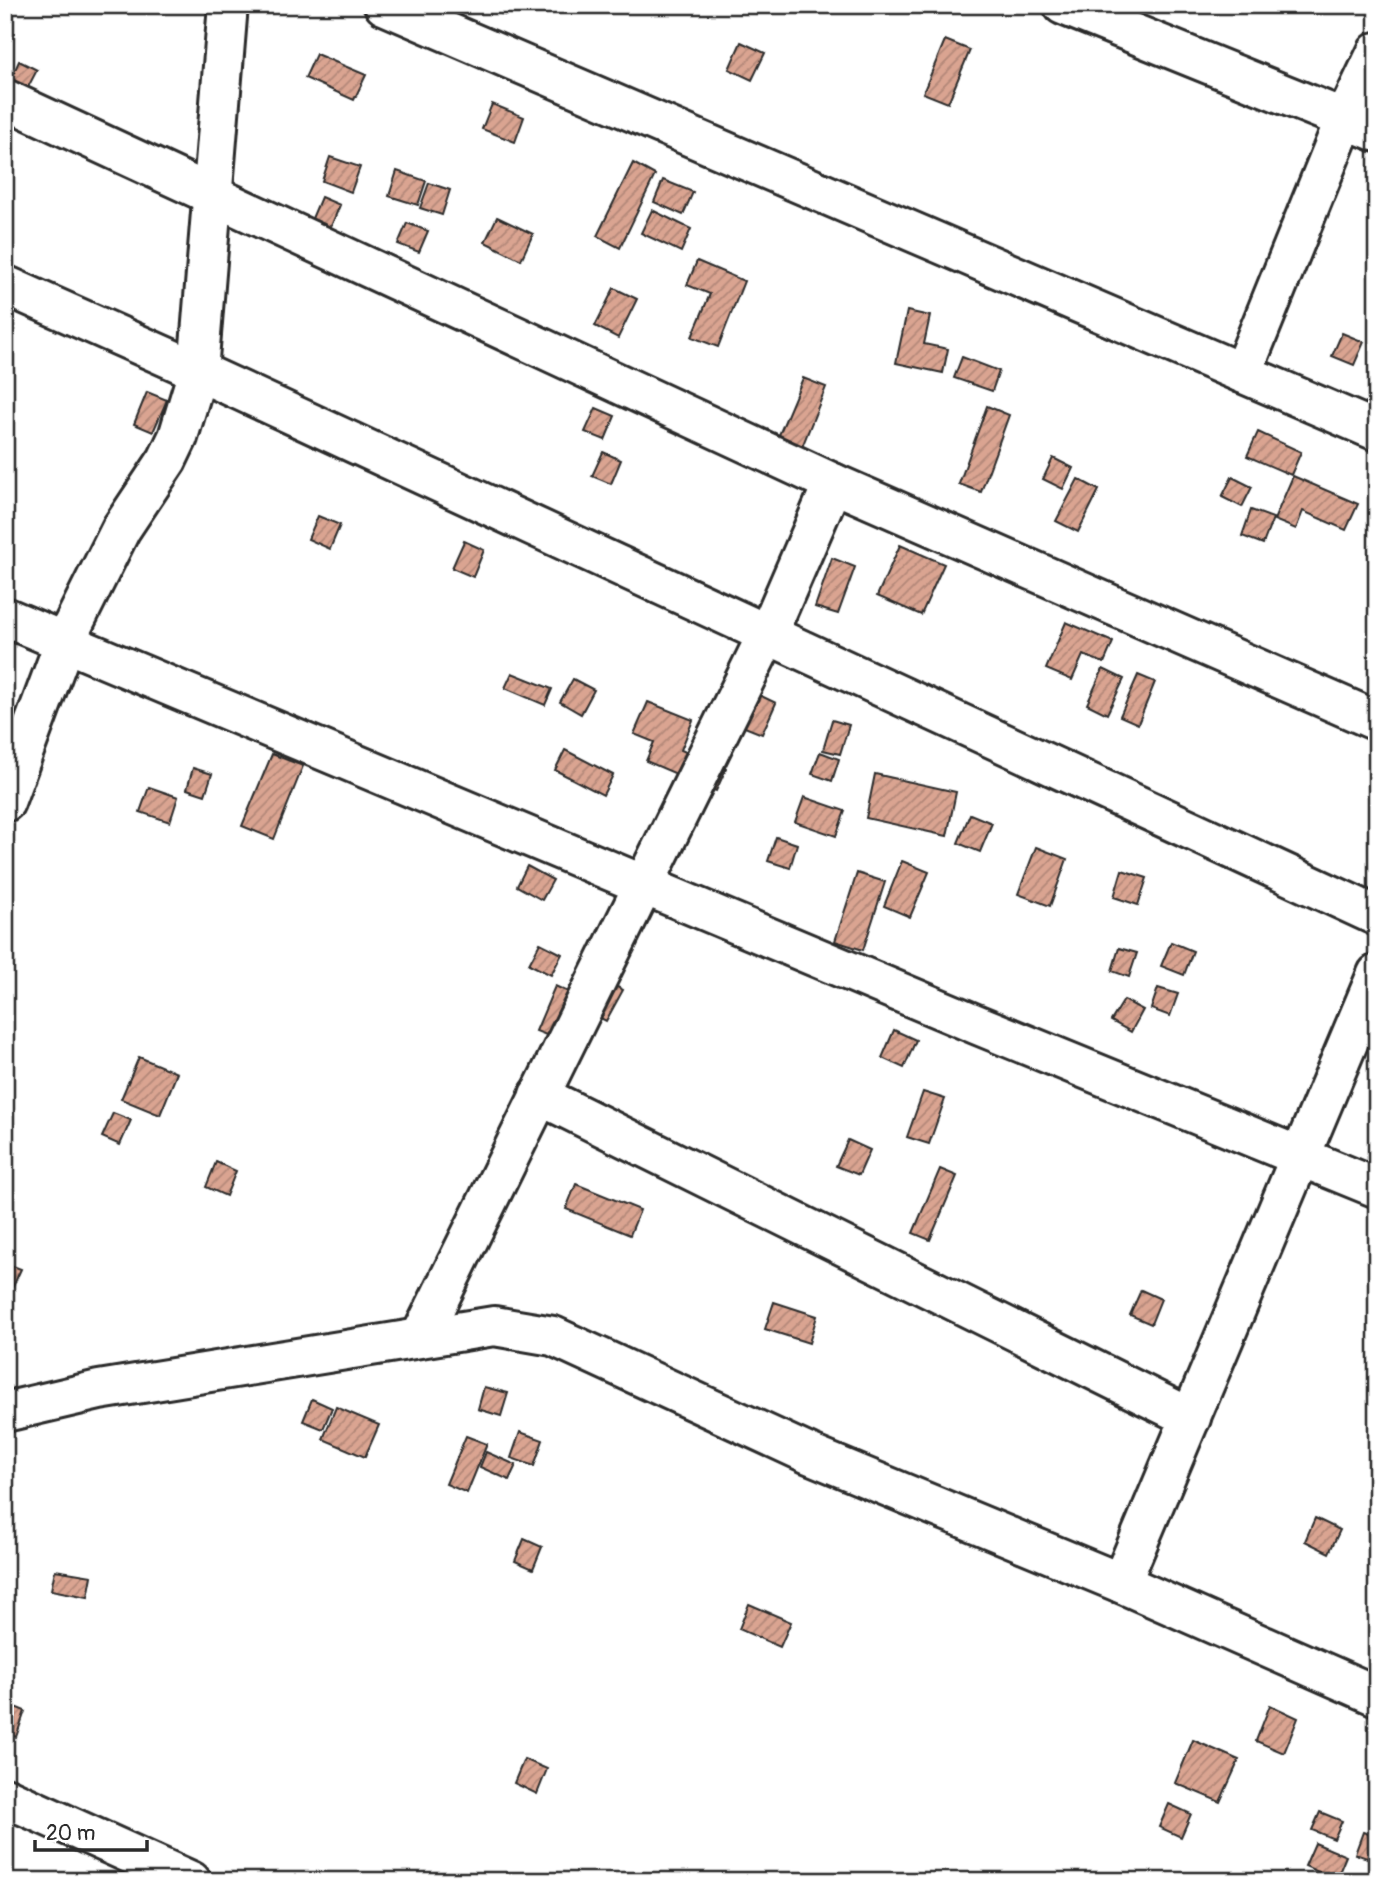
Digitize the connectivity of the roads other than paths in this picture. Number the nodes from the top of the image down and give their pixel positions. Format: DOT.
graph roads {
  1 [pos="228,5"];
  2 [pos="384,5"];
  3 [pos="1063,5"];
  4 [pos="1377,52"];
  5 [pos="5,99"];
  6 [pos="1361,125"];
  7 [pos="213,197"];
  8 [pos="5,285"];
  9 [pos="198,371"];
  10 [pos="1242,373"];
  11 [pos="1377,431"];
  12 [pos="832,483"];
  13 [pos="5,617"];
  14 [pos="768,634"];
  15 [pos="65,641"];
  16 [pos="1377,721"];
  17 [pos="5,802"];
  18 [pos="646,885"];
  19 [pos="1377,916"];
  20 [pos="1377,974"];
  21 [pos="539,1095"];
  22 [pos="1299,1154"];
  23 [pos="1377,1188"];
  24 [pos="421,1336"];
  25 [pos="5,1412"];
  26 [pos="1191,1418"];
  27 [pos="1121,1583"];
  28 [pos="1377,1696"];
  29 [pos="5,1797"];
  30 [pos="191,1881"];
  1 -- 7 [label="street"];
  2 -- 10 [label="street"];
  3 -- 6 [label="street"];
  4 -- 6 [label="street"];
  5 -- 7 [label="street"];
  6 -- 10 [label="street"];
  7 -- 9 [label="street"];
  7 -- 12 [label="street"];
  8 -- 9 [label="street"];
  9 -- 14 [label="street"];
  9 -- 15 [label="street"];
  10 -- 11 [label="street"];
  12 -- 14 [label="street"];
  12 -- 16 [label="street"];
  13 -- 15 [label="street"];
  14 -- 18 [label="street"];
  14 -- 19 [label="street"];
  15 -- 17 [label="street"];
  15 -- 18 [label="street"];
  18 -- 21 [label="street"];
  18 -- 22 [label="street"];
  20 -- 22 [label="street"];
  21 -- 24 [label="street"];
  21 -- 26 [label="street"];
  22 -- 23 [label="street"];
  22 -- 26 [label="street"];
  24 -- 25 [label="street"];
  24 -- 27 [label="street"];
  26 -- 27 [label="street"];
  27 -- 28 [label="street"];
  29 -- 30 [label="street"];
}
